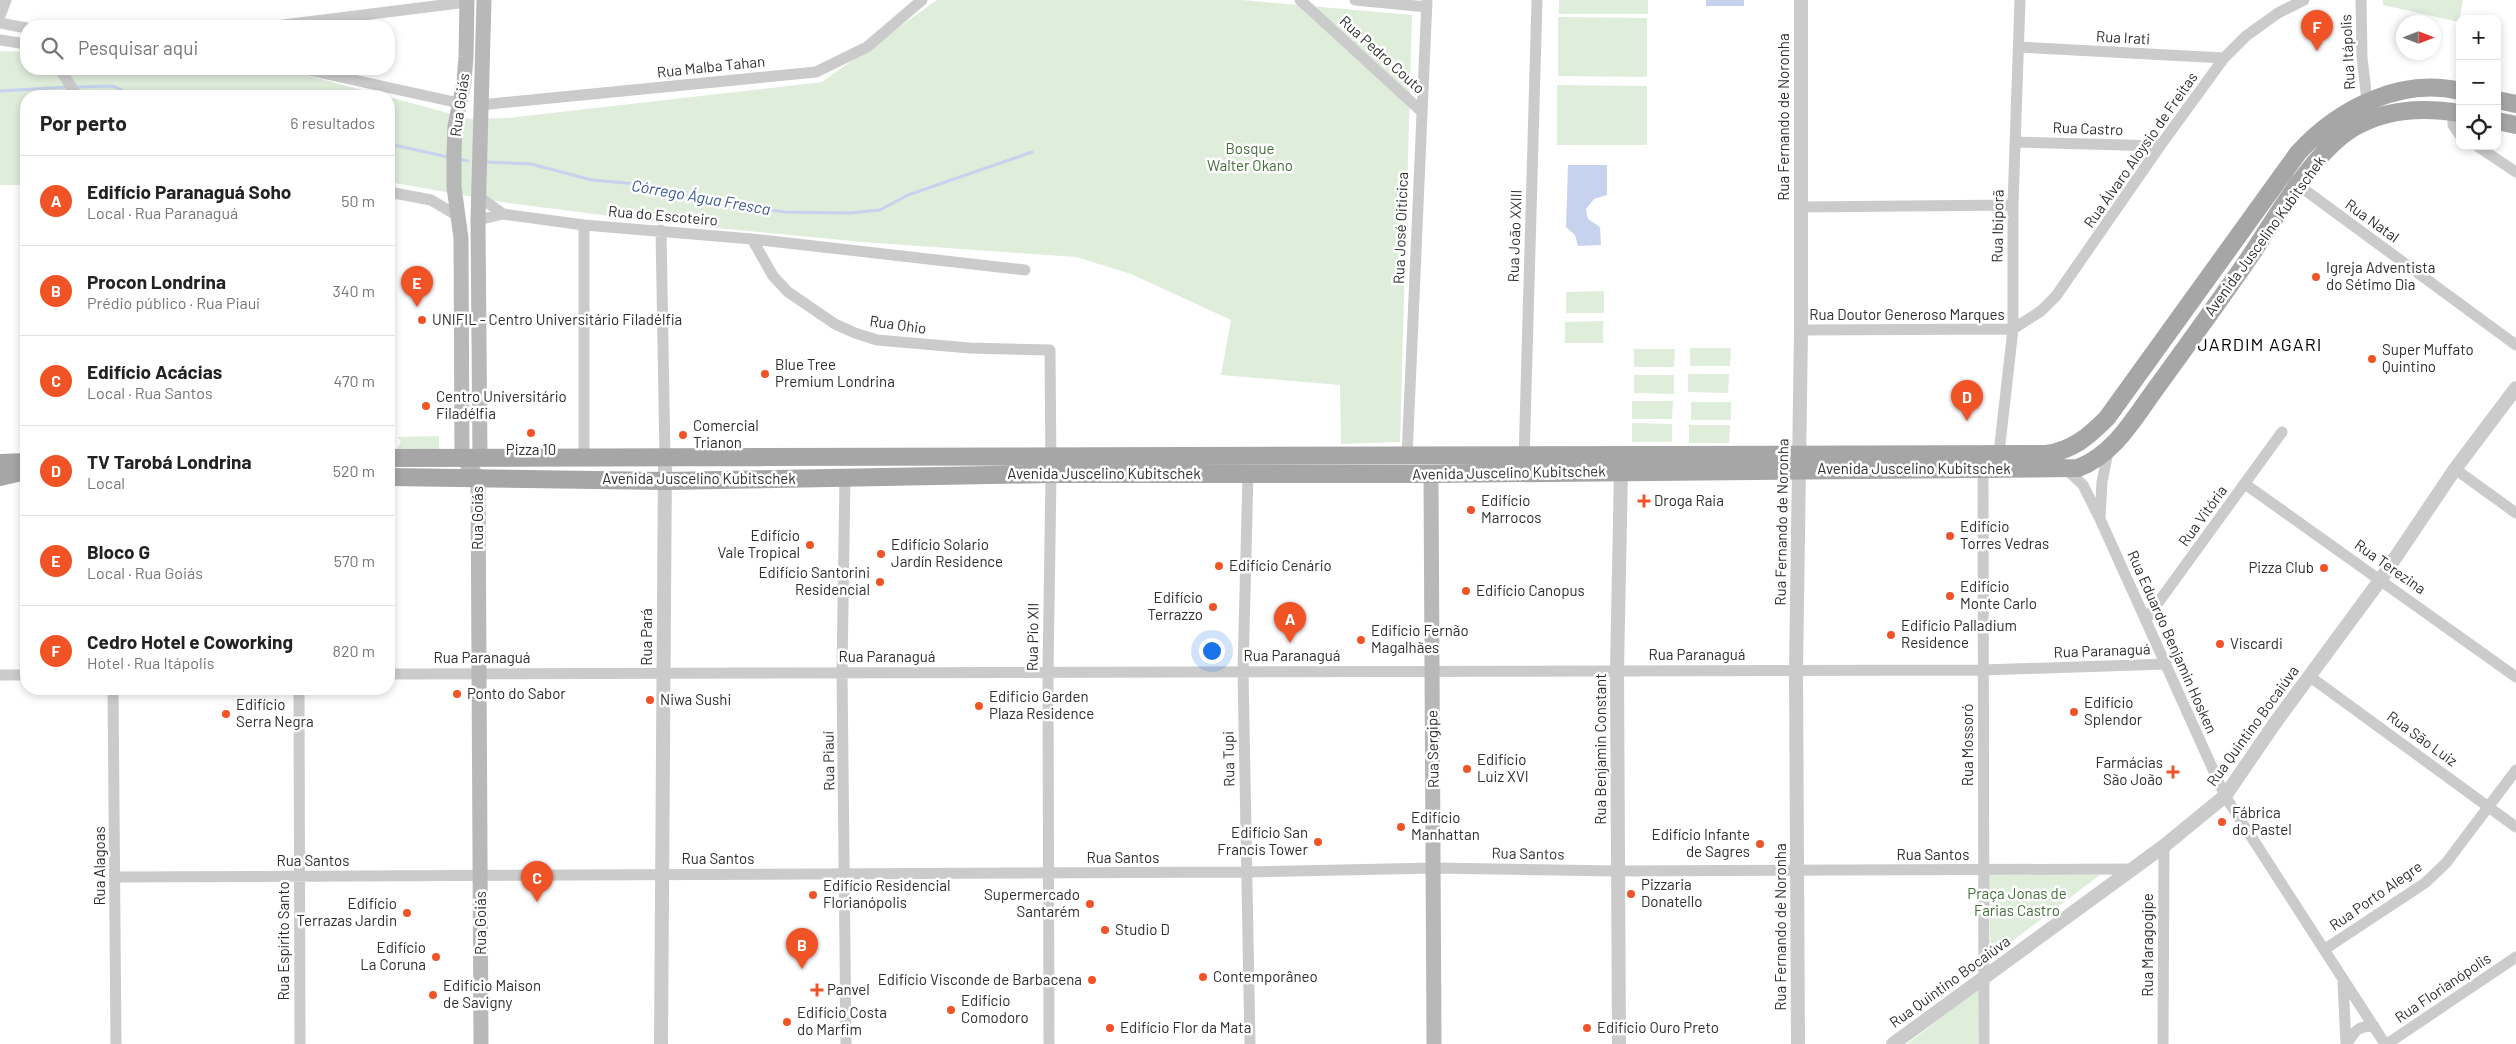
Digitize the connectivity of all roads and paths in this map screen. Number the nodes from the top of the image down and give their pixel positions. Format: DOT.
graph roads {
  1 [pos="6,0"];
  2 [pos="484,0"];
  3 [pos="922,0"];
  4 [pos="1300,0"];
  5 [pos="1355,0"];
  6 [pos="1537,0"];
  7 [pos="1801,0"];
  8 [pos="2020,0"];
  9 [pos="2304,0"];
  10 [pos="2361,0"];
  11 [pos="467,1"];
  12 [pos="1427,3"];
  13 [pos="0,16"];
  14 [pos="321,20"];
  15 [pos="0,23"];
  16 [pos="20,27"];
  17 [pos="0,40"];
  18 [pos="20,43"];
  19 [pos="2019,47"];
  20 [pos="2224,58"];
  21 [pos="64,75"];
  22 [pos="331,75"];
  23 [pos="73,90"];
  24 [pos="2456,90"];
  25 [pos="2501,101"];
  26 [pos="2366,102"];
  27 [pos="459,103"];
  28 [pos="2516,104"];
  29 [pos="480,105"];
  30 [pos="1421,111"];
  31 [pos="2456,112"];
  32 [pos="2456,128"];
  33 [pos="2016,142"];
  34 [pos="2160,146"];
  35 [pos="2487,150"];
  36 [pos="2516,172"];
  37 [pos="2283,174"];
  38 [pos="2299,186"];
  39 [pos="395,193"];
  40 [pos="478,196"];
  41 [pos="431,200"];
  42 [pos="456,200"];
  43 [pos="2013,206"];
  44 [pos="1800,207"];
  45 [pos="503,214"];
  46 [pos="458,216"];
  47 [pos="478,220"];
  48 [pos="584,225"];
  49 [pos="661,230"];
  50 [pos="462,238"];
  51 [pos="752,239"];
  52 [pos="1025,270"];
  53 [pos="2013,329"];
  54 [pos="1801,330"];
  55 [pos="2516,345"];
  56 [pos="1050,350"];
  57 [pos="2516,388"];
  58 [pos="2282,432"];
  59 [pos="2108,452"];
  60 [pos="1999,453"];
  61 [pos="584,457"];
  62 [pos="1414,457"];
  63 [pos="395,458"];
  64 [pos="462,458"];
  65 [pos="480,458"];
  66 [pos="664,458"];
  67 [pos="956,458"];
  68 [pos="20,462"];
  69 [pos="1798,462"];
  70 [pos="0,463"];
  71 [pos="1621,463"];
  72 [pos="1524,464"];
  73 [pos="1051,466"];
  74 [pos="2011,469"];
  75 [pos="2455,469"];
  76 [pos="1983,470"];
  77 [pos="2067,470"];
  78 [pos="20,472"];
  79 [pos="1248,474"];
  80 [pos="1431,474"];
  81 [pos="0,477"];
  82 [pos="395,477"];
  83 [pos="478,477"];
  84 [pos="845,477"];
  85 [pos="20,478"];
  86 [pos="664,482"];
  87 [pos="2245,484"];
  88 [pos="2516,513"];
  89 [pos="2100,519"];
  90 [pos="2381,579"];
  91 [pos="2146,618"];
  92 [pos="2166,664"];
  93 [pos="1617,670"];
  94 [pos="1796,670"];
  95 [pos="1983,670"];
  96 [pos="1243,671"];
  97 [pos="1432,671"];
  98 [pos="842,672"];
  99 [pos="1048,672"];
  100 [pos="479,673"];
  101 [pos="663,673"];
  102 [pos="395,674"];
  103 [pos="0,675"];
  104 [pos="20,675"];
  105 [pos="2309,676"];
  106 [pos="2516,677"];
  107 [pos="113,695"];
  108 [pos="299,695"];
  109 [pos="2516,770"];
  110 [pos="2225,796"];
  111 [pos="2489,808"];
  112 [pos="2516,827"];
  113 [pos="2164,846"];
  114 [pos="1434,868"];
  115 [pos="2130,869"];
  116 [pos="1798,870"];
  117 [pos="1983,870"];
  118 [pos="1617,871"];
  119 [pos="1246,872"];
  120 [pos="1049,873"];
  121 [pos="845,874"];
  122 [pos="481,875"];
  123 [pos="660,875"];
  124 [pos="299,876"];
  125 [pos="116,877"];
  126 [pos="2325,949"];
  127 [pos="2516,958"];
  128 [pos="1984,976"];
  129 [pos="2343,980"];
  130 [pos="2374,1026"];
  131 [pos="116,1044"];
  132 [pos="300,1044"];
  133 [pos="481,1044"];
  134 [pos="661,1044"];
  135 [pos="846,1044"];
  136 [pos="1049,1044"];
  137 [pos="1250,1044"];
  138 [pos="1434,1044"];
  139 [pos="1618,1044"];
  140 [pos="1798,1044"];
  141 [pos="1893,1044"];
  142 [pos="1984,1044"];
  143 [pos="2163,1044"];
  144 [pos="2346,1044"];
  145 [pos="2386,1044"];
  1 -- 13 [label="street"];
  2 -- 29 [label="main road, Rua Goiás"];
  3 -- 29 [label="street, Rua Malba Tahan"];
  4 -- 30 [label="street, Rua Pedro Couto"];
  5 -- 12 [label="street"];
  6 -- 72 [label="street, Rua João XXIII"];
  7 -- 44 [label="street, Rua Fernando de Noronha"];
  8 -- 19 [label="street, Rua Ibiporã"];
  9 -- 20 [label="street, Rua Álvaro Aloysio de Freitas"];
  10 -- 26 [label="street, Rua Itápolis"];
  11 -- 14 [label="street"];
  11 -- 27 [label="main road, Rua Goiás"];
  12 -- 30 [label="street, Rua José Oiticica"];
  15 -- 16 [label="street"];
  17 -- 18 [label="street"];
  19 -- 20 [label="street, Rua Irati"];
  19 -- 33 [label="street, Rua Ibiporã"];
  20 -- 34 [label="street, Rua Álvaro Aloysio de Freitas"];
  21 -- 23 [label="street"];
  22 -- 27 [label="street"];
  24 -- 26 [label="main road, Avenida Juscelino Kubitschek"];
  25 -- 28 [label="main road"];
  26 -- 37 [label="main road, Avenida Juscelino Kubitschek"];
  27 -- 42 [label="main road, Rua Goiás"];
  29 -- 40 [label="main road, Rua Goiás"];
  29 -- 42 [label="main road"];
  30 -- 62 [label="street, Rua José Oiticica"];
  31 -- 32 [label="street"];
  31 -- 38 [label="main road, Avenida Juscelino Kubitschek"];
  33 -- 34 [label="street, Rua Castro"];
  33 -- 43 [label="street, Rua Ibiporã"];
  34 -- 53 [label="street, Rua Álvaro Aloysio de Freitas"];
  35 -- 36 [label="street"];
  37 -- 38 [label="street, Rua Natal"];
  37 -- 60 [label="main road, Avenida Juscelino Kubitschek"];
  38 -- 55 [label="street, Rua Natal"];
  38 -- 59 [label="main road, Avenida Juscelino Kubitschek"];
  39 -- 41 [label="street"];
  40 -- 45 [label="street"];
  40 -- 47 [label="main road, Rua Goiás"];
  41 -- 42 [label="street"];
  41 -- 46 [label="street"];
  42 -- 46 [label="main road, Rua Goiás"];
  43 -- 44 [label="street"];
  43 -- 53 [label="street, Rua Ibiporã"];
  44 -- 54 [label="street, Rua Fernando de Noronha"];
  45 -- 47 [label="street, Rua do Escoteiro"];
  45 -- 48 [label="street, Rua do Escoteiro"];
  46 -- 50 [label="main road, Rua Goiás"];
  47 -- 50 [label="main road"];
  47 -- 65 [label="main road, Rua Goiás"];
  48 -- 49 [label="street, Rua do Escoteiro"];
  48 -- 61 [label="street"];
  49 -- 51 [label="street, Rua do Escoteiro"];
  49 -- 66 [label="street, Rua Pará"];
  50 -- 64 [label="main road, Rua Goiás"];
  51 -- 52 [label="street, Rua do Escoteiro"];
  51 -- 56 [label="street, Rua Ohio"];
  53 -- 54 [label="street, Rua Doutor Generoso Marques"];
  53 -- 60 [label="street, Rua Ibiporã"];
  54 -- 69 [label="street, Rua Fernando de Noronha"];
  56 -- 73 [label="street, Rua Pio XII"];
  57 -- 75 [label="street, Rua Quintino Bocaiúva"];
  58 -- 87 [label="street, Rua Vitória"];
  59 -- 77 [label="main road, Avenida Juscelino Kubitschek"];
  59 -- 89 [label="street, Rua Eduardo Benjamin Hosken"];
  60 -- 69 [label="main road, Avenida Juscelino Kubitschek"];
  60 -- 74 [label="main road"];
  60 -- 76 [label="street"];
  61 -- 65 [label="main road, Avenida Juscelino Kubitschek"];
  61 -- 66 [label="main road, Avenida Juscelino Kubitschek"];
  62 -- 72 [label="main road, Avenida Juscelino Kubitschek"];
  62 -- 73 [label="main road, Avenida Juscelino Kubitschek"];
  62 -- 80 [label="street"];
  63 -- 64 [label="main road, Avenida Juscelino Kubitschek"];
  64 -- 65 [label="main road, Avenida Juscelino Kubitschek"];
  64 -- 83 [label="main road, Rua Goiás"];
  66 -- 67 [label="main road, Avenida Juscelino Kubitschek"];
  66 -- 86 [label="street, Rua Pará"];
  67 -- 73 [label="main road, Avenida Juscelino Kubitschek"];
  67 -- 84 [label="main road"];
  68 -- 70 [label="main road"];
  69 -- 71 [label="main road, Avenida Juscelino Kubitschek"];
  69 -- 76 [label="main road, Avenida Juscelino Kubitschek"];
  69 -- 94 [label="street, Rua Fernando de Noronha"];
  71 -- 72 [label="main road, Avenida Juscelino Kubitschek"];
  71 -- 93 [label="street, Rua Benjamin Constant"];
  72 -- 80 [label="main road, Avenida Juscelino Kubitschek"];
  73 -- 79 [label="main road, Avenida Juscelino Kubitschek"];
  73 -- 84 [label="main road, Avenida Juscelino Kubitschek"];
  73 -- 99 [label="street, Rua Pio XII"];
  74 -- 76 [label="main road, Avenida Juscelino Kubitschek"];
  74 -- 77 [label="main road, Avenida Juscelino Kubitschek"];
  75 -- 88 [label="street"];
  75 -- 90 [label="street, Rua Quintino Bocaiúva"];
  76 -- 95 [label="street, Rua Mossoró"];
  77 -- 89 [label="street, Rua Eduardo Benjamin Hosken"];
  78 -- 81 [label="main road"];
  79 -- 80 [label="main road, Avenida Juscelino Kubitschek"];
  79 -- 96 [label="street, Rua Tupi"];
  80 -- 97 [label="main road, Rua Sergipe"];
  81 -- 85 [label="main road"];
  82 -- 83 [label="main road, Avenida Juscelino Kubitschek"];
  83 -- 86 [label="main road, Avenida Juscelino Kubitschek"];
  83 -- 100 [label="main road, Rua Goiás"];
  84 -- 86 [label="main road, Avenida Juscelino Kubitschek"];
  84 -- 98 [label="street, Rua Piauí"];
  86 -- 101 [label="street, Rua Pará"];
  87 -- 90 [label="street, Rua Terezina"];
  87 -- 91 [label="street, Rua Vitória"];
  89 -- 91 [label="street, Rua Eduardo Benjamin Hosken"];
  90 -- 105 [label="street, Rua Quintino Bocaiúva"];
  90 -- 106 [label="street, Rua Terezina"];
  91 -- 92 [label="street, Rua Eduardo Benjamin Hosken"];
  92 -- 95 [label="street, Rua Paranaguá"];
  92 -- 110 [label="street, Rua Eduardo Benjamin Hosken"];
  93 -- 94 [label="street, Rua Paranaguá"];
  93 -- 97 [label="street, Rua Paranaguá"];
  93 -- 118 [label="street, Rua Benjamin Constant"];
  94 -- 95 [label="street, Rua Paranaguá"];
  94 -- 116 [label="street, Rua Fernando de Noronha"];
  95 -- 117 [label="street, Rua Mossoró"];
  96 -- 97 [label="street, Rua Paranaguá"];
  96 -- 99 [label="street, Rua Paranaguá"];
  96 -- 119 [label="street, Rua Tupi"];
  97 -- 114 [label="main road, Rua Sergipe"];
  98 -- 99 [label="street, Rua Paranaguá"];
  98 -- 101 [label="street, Rua Paranaguá"];
  98 -- 121 [label="street, Rua Piauí"];
  99 -- 120 [label="street, Rua Pio XII"];
  100 -- 101 [label="street, Rua Paranaguá"];
  100 -- 102 [label="street, Rua Paranaguá"];
  100 -- 122 [label="main road, Rua Goiás"];
  101 -- 123 [label="street, Rua Pará"];
  103 -- 104 [label="street"];
  105 -- 110 [label="street, Rua Quintino Bocaiúva"];
  105 -- 111 [label="street, Rua São Luiz"];
  107 -- 125 [label="street, Rua Alagoas"];
  108 -- 124 [label="street, Rua Espírito Santo"];
  109 -- 111 [label="street, Rua Porto Alegre"];
  110 -- 113 [label="street, Rua Quintino Bocaiúva"];
  110 -- 126 [label="street, Rua Eduardo Benjamin Hosken"];
  111 -- 112 [label="street, Rua São Luiz"];
  111 -- 126 [label="street, Rua Porto Alegre"];
  113 -- 115 [label="street, Rua Quintino Bocaiúva"];
  113 -- 143 [label="street, Rua Maragogipe"];
  114 -- 118 [label="street, Rua Santos"];
  114 -- 119 [label="street, Rua Santos"];
  114 -- 138 [label="main road, Rua Sergipe"];
  115 -- 117 [label="street, Rua Santos"];
  115 -- 128 [label="street, Rua Quintino Bocaiúva"];
  116 -- 117 [label="street, Rua Santos"];
  116 -- 118 [label="street, Rua Santos"];
  116 -- 140 [label="street, Rua Fernando de Noronha"];
  117 -- 128 [label="street, Rua Mossoró"];
  118 -- 139 [label="street, Rua Benjamin Constant"];
  119 -- 120 [label="street, Rua Santos"];
  119 -- 137 [label="street, Rua Tupi"];
  120 -- 121 [label="street, Rua Santos"];
  120 -- 136 [label="street, Rua Pio XII"];
  121 -- 123 [label="street, Rua Santos"];
  121 -- 135 [label="street, Rua Piauí"];
  122 -- 123 [label="street, Rua Santos"];
  122 -- 124 [label="street, Rua Santos"];
  122 -- 133 [label="main road, Rua Goiás"];
  123 -- 134 [label="street, Rua Pará"];
  124 -- 125 [label="street, Rua Santos"];
  124 -- 132 [label="street, Rua Espírito Santo"];
  125 -- 131 [label="street, Rua Alagoas"];
  126 -- 129 [label="street, Rua Eduardo Benjamin Hosken"];
  127 -- 145 [label="street, Rua Florianópolis"];
  128 -- 141 [label="street, Rua Quintino Bocaiúva"];
  128 -- 142 [label="street, Rua Mossoró"];
  129 -- 130 [label="street, Rua Eduardo Benjamin Hosken"];
  129 -- 144 [label="street"];
  130 -- 144 [label="street"];
  130 -- 145 [label="street, Rua Eduardo Benjamin Hosken"];
}
